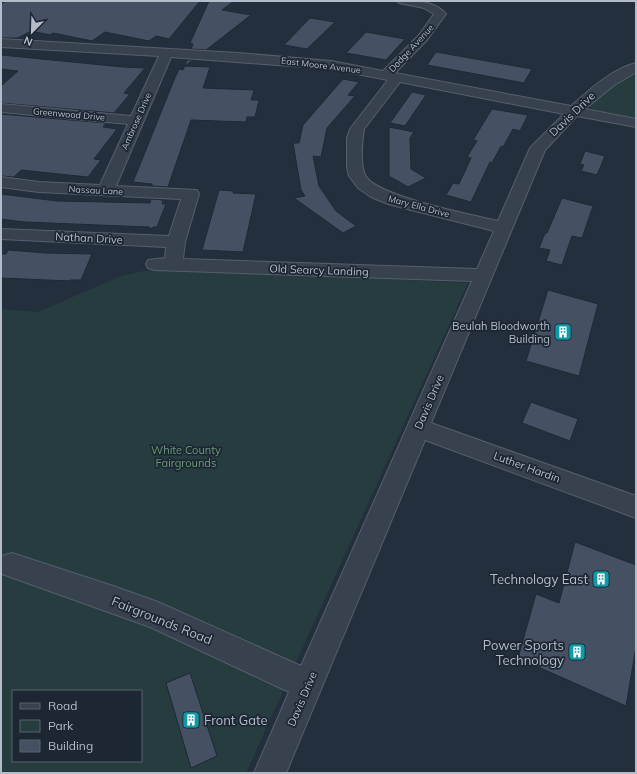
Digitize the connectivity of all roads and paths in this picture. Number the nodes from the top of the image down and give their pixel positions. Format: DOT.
graph roads {
  1 [pos="403,1"];
  2 [pos="1,43"];
  3 [pos="167,52"];
  4 [pos="636,67"];
  5 [pos="392,76"];
  6 [pos="1,108"];
  7 [pos="574,111"];
  8 [pos="137,121"];
  9 [pos="636,123"];
  10 [pos="1,182"];
  11 [pos="106,190"];
  12 [pos="503,228"];
  13 [pos="1,234"];
  14 [pos="176,242"];
  15 [pos="483,275"];
  16 [pos="418,428"];
  17 [pos="636,507"];
  18 [pos="12,565"];
  19 [pos="308,685"];
  20 [pos="270,773"];
  1 -- 5 [label="street, Dodge Avenue"];
  2 -- 3 [label="street, East Moore Avenue"];
  3 -- 5 [label="street, East Moore Avenue"];
  3 -- 8 [label="street, Ambrose Drive"];
  4 -- 7 [label="street, Davis Drive"];
  5 -- 7 [label="street, East Moore Avenue"];
  5 -- 12 [label="street, Mary Ella Drive"];
  6 -- 8 [label="street, Greenwood Drive"];
  7 -- 9 [label="street, East Moore Avenue"];
  7 -- 12 [label="street, Davis Drive"];
  8 -- 11 [label="street, Ambrose Drive"];
  10 -- 11 [label="street, Nassau Lane"];
  11 -- 14 [label="street, Nassau Lane"];
  12 -- 15 [label="street, Davis Drive"];
  13 -- 14 [label="street, Nathan Drive"];
  14 -- 15 [label="street, Old Searcy Landing"];
  15 -- 16 [label="street, Davis Drive"];
  16 -- 17 [label="street, Luther Hardin"];
  16 -- 19 [label="street, Davis Drive"];
  18 -- 19 [label="street, Fairgrounds Road"];
  19 -- 20 [label="street, Davis Drive"];
}
